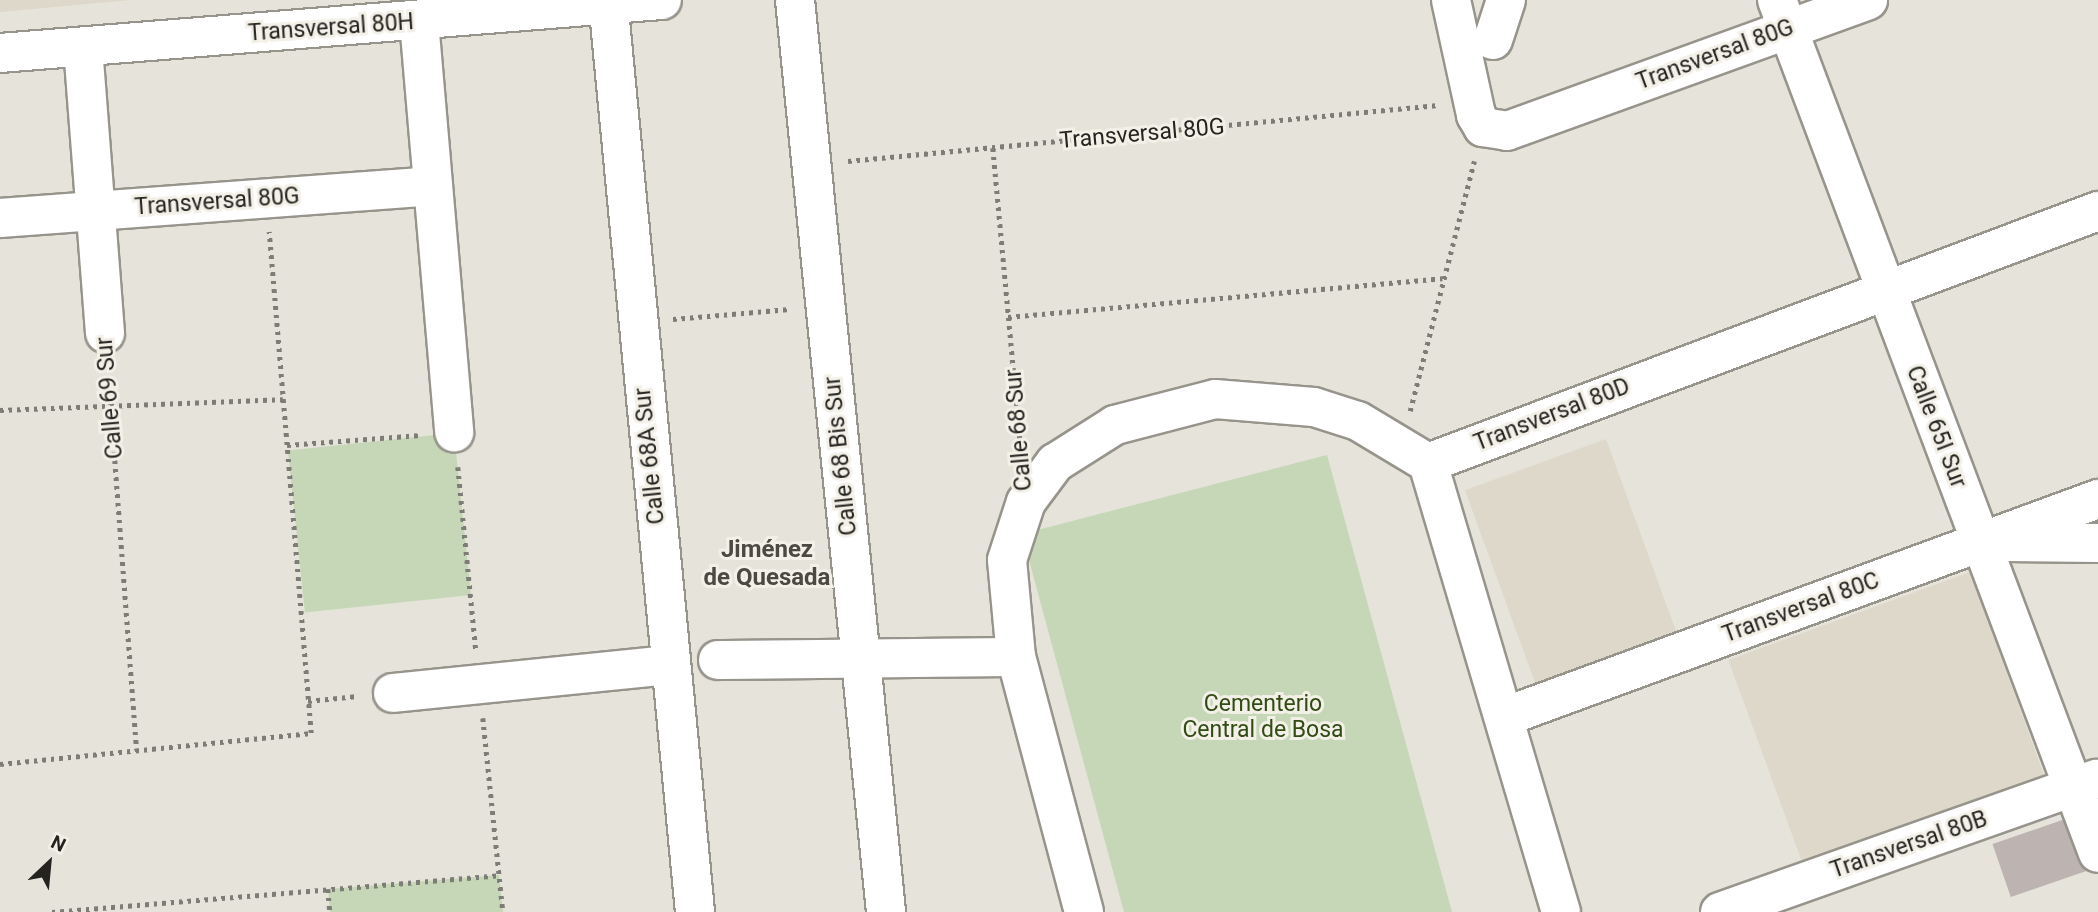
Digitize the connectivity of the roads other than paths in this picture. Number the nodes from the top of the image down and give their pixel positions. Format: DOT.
graph roads {
  1 [pos="662,0"];
  2 [pos="795,0"];
  3 [pos="1451,0"];
  4 [pos="1506,0"];
  5 [pos="1868,0"];
  6 [pos="608,3"];
  7 [pos="1782,14"];
  8 [pos="419,21"];
  9 [pos="1493,40"];
  10 [pos="83,47"];
  11 [pos="0,53"];
  12 [pos="433,186"];
  13 [pos="96,211"];
  14 [pos="2098,211"];
  15 [pos="0,218"];
  16 [pos="1884,289"];
  17 [pos="105,333"];
  18 [pos="454,433"];
  19 [pos="1415,453"];
  20 [pos="2098,499"];
  21 [pos="1980,542"];
  22 [pos="2098,543"];
  23 [pos="1016,657"];
  24 [pos="861,659"];
  25 [pos="718,660"];
  26 [pos="670,665"];
  27 [pos="393,692"];
  28 [pos="1504,717"];
  29 [pos="2086,783"];
  30 [pos="2098,853"];
  31 [pos="695,912"];
  32 [pos="886,912"];
  33 [pos="1084,912"];
  34 [pos="1561,912"];
  35 [pos="1720,912"];
  1 -- 6 [label="street, Transversal 80H"];
  2 -- 24 [label="street, Calle 68 Bis Sur"];
  3 -- 7 [label="street, Transversal 80G"];
  4 -- 9 [label="street"];
  5 -- 7 [label="street, Transversal 80G"];
  6 -- 8 [label="street, Transversal 80H"];
  6 -- 26 [label="street, Calle 68A Sur"];
  7 -- 16 [label="street, Calle 65I Sur"];
  8 -- 10 [label="street, Transversal 80H"];
  8 -- 12 [label="street"];
  10 -- 11 [label="street, Transversal 80H"];
  10 -- 13 [label="street, Calle 69 Sur"];
  12 -- 13 [label="street, Transversal 80G"];
  12 -- 18 [label="street"];
  13 -- 15 [label="street, Transversal 80G"];
  13 -- 17 [label="street, Calle 69 Sur"];
  14 -- 16 [label="street, Transversal 80D"];
  16 -- 19 [label="street, Transversal 80D"];
  16 -- 21 [label="street, Calle 65I Sur"];
  19 -- 23 [label="street, Calle 68 Sur"];
  19 -- 28 [label="street"];
  20 -- 21 [label="street, Transversal 80C"];
  21 -- 22 [label="street"];
  21 -- 28 [label="street, Transversal 80C"];
  21 -- 29 [label="street, Calle 65I Sur"];
  23 -- 24 [label="street"];
  23 -- 33 [label="street, Calle 68 Sur"];
  24 -- 25 [label="street"];
  24 -- 32 [label="street, Calle 68 Bis Sur"];
  26 -- 27 [label="street"];
  26 -- 31 [label="street, Calle 68A Sur"];
  28 -- 34 [label="street"];
  29 -- 30 [label="street, Calle 65I Sur"];
  29 -- 35 [label="street, Transversal 80B"];
}
